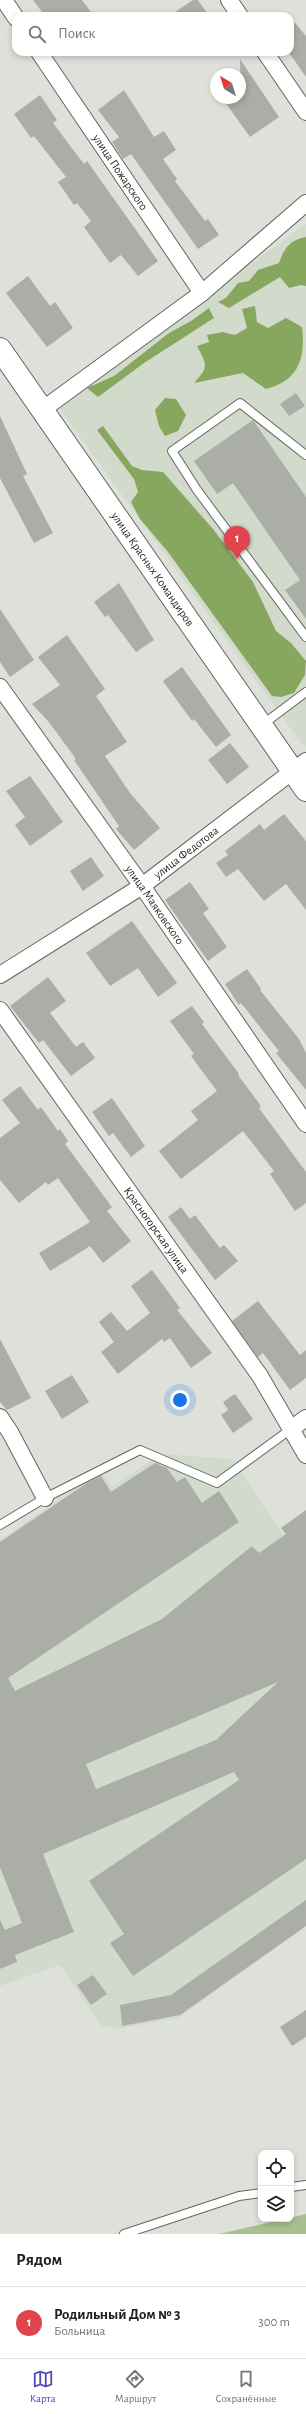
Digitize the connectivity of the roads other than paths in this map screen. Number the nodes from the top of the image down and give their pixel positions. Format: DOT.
graph roads {
  1 [pos="4,0"];
  2 [pos="229,0"];
  3 [pos="12,12"];
  4 [pos="237,12"];
  5 [pos="42,56"];
  6 [pos="268,56"];
  7 [pos="306,112"];
  8 [pos="306,203"];
  9 [pos="202,293"];
  10 [pos="0,349"];
  11 [pos="42,410"];
  12 [pos="306,455"];
  13 [pos="306,637"];
  14 [pos="0,687"];
  15 [pos="306,692"];
  16 [pos="261,726"];
  17 [pos="299,765"];
  18 [pos="306,790"];
  19 [pos="142,886"];
  20 [pos="0,976"];
  21 [pos="0,1010"];
  22 [pos="306,1124"];
  23 [pos="0,1417"];
  24 [pos="306,1418"];
  25 [pos="291,1429"];
  26 [pos="306,1455"];
  27 [pos="45,1498"];
  28 [pos="0,1525"];
  29 [pos="306,2185"];
  30 [pos="294,2187"];
  31 [pos="258,2193"];
  32 [pos="124,2234"];
  1 -- 3 [label="street"];
  2 -- 4 [label="street"];
  5 -- 9 [label="street, улица Пожарского"];
  6 -- 7 [label="street"];
  8 -- 9 [label="street"];
  9 -- 11 [label="street"];
  10 -- 11 [label="street, улица Красных Командиров"];
  11 -- 16 [label="street, улица Красных Командиров"];
  12 -- 13 [label="lane"];
  14 -- 19 [label="street, улица Маяковского"];
  15 -- 16 [label="lane"];
  16 -- 17 [label="street, улица Красных Командиров"];
  17 -- 18 [label="street, улица Красных Командиров"];
  17 -- 19 [label="street, улица Федотова"];
  19 -- 20 [label="street, улица Федотова"];
  19 -- 22 [label="street, улица Маяковского"];
  21 -- 25 [label="street, Красногорская улица"];
  23 -- 27 [label="street"];
  24 -- 25 [label="street"];
  25 -- 26 [label="street, Красногорская улица"];
  25 -- 27 [label="lane"];
  27 -- 28 [label="lane"];
  29 -- 30 [label="lane"];
  31 -- 32 [label="lane"];
}
